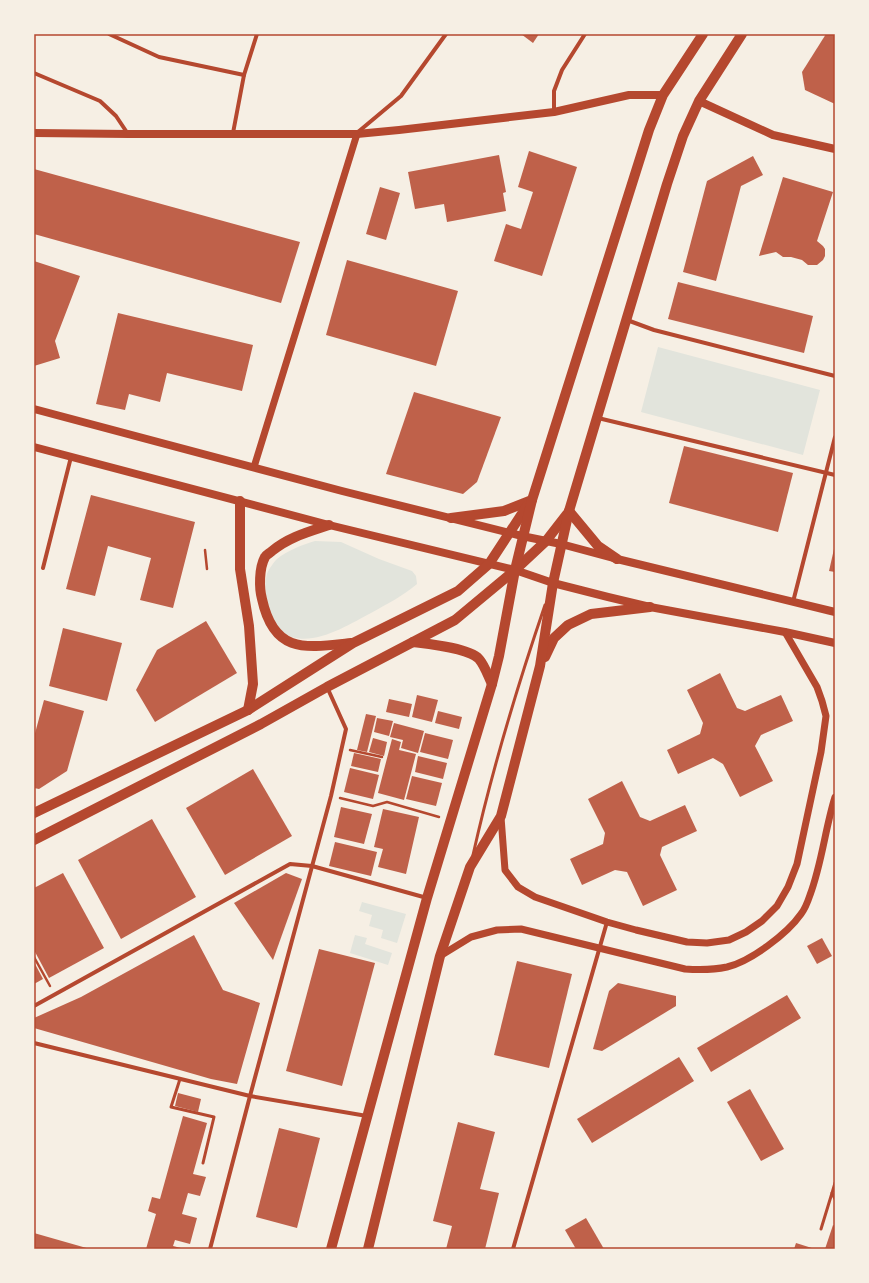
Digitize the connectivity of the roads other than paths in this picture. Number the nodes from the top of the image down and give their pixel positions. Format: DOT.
graph roads {
  1 [pos="108,34"];
  2 [pos="257,34"];
  3 [pos="446,34"];
  4 [pos="585,34"];
  5 [pos="702,34"];
  6 [pos="742,34"];
  7 [pos="34,73"];
  8 [pos="244,74"];
  9 [pos="663,95"];
  10 [pos="699,101"];
  11 [pos="554,112"];
  12 [pos="34,133"];
  13 [pos="233,133"];
  14 [pos="128,134"];
  15 [pos="356,134"];
  16 [pos="835,149"];
  17 [pos="625,320"];
  18 [pos="835,376"];
  19 [pos="34,410"];
  20 [pos="597,417"];
  21 [pos="835,437"];
  22 [pos="34,447"];
  23 [pos="71,456"];
  24 [pos="254,467"];
  25 [pos="826,473"];
  26 [pos="835,475"];
  27 [pos="532,500"];
  28 [pos="240,501"];
  29 [pos="569,511"];
  30 [pos="451,518"];
  31 [pos="329,525"];
  32 [pos="509,532"];
  33 [pos="522,536"];
  34 [pos="546,541"];
  35 [pos="561,544"];
  36 [pos="617,559"];
  37 [pos="489,564"];
  38 [pos="43,568"];
  39 [pos="515,570"];
  40 [pos="552,583"];
  41 [pos="793,602"];
  42 [pos="650,607"];
  43 [pos="835,612"];
  44 [pos="785,632"];
  45 [pos="414,642"];
  46 [pos="353,643"];
  47 [pos="835,644"];
  48 [pos="540,666"];
  49 [pos="492,684"];
  50 [pos="327,687"];
  51 [pos="248,710"];
  52 [pos="835,797"];
  53 [pos="34,813"];
  54 [pos="500,816"];
  55 [pos="34,840"];
  56 [pos="312,866"];
  57 [pos="470,866"];
  58 [pos="426,898"];
  59 [pos="607,922"];
  60 [pos="600,949"];
  61 [pos="440,956"];
  62 [pos="34,1006"];
  63 [pos="34,1043"];
  64 [pos="180,1079"];
  65 [pos="250,1096"];
  66 [pos="367,1116"];
  67 [pos="203,1163"];
  68 [pos="835,1183"];
  69 [pos="832,1194"];
  70 [pos="835,1199"];
  71 [pos="821,1229"];
  72 [pos="210,1249"];
  73 [pos="332,1249"];
  74 [pos="368,1249"];
  75 [pos="513,1249"];
  1 -- 8 [label="street"];
  2 -- 8 [label="street"];
  3 -- 15 [label="street"];
  4 -- 11 [label="street"];
  5 -- 9 [label="main road"];
  6 -- 10 [label="main road"];
  7 -- 14 [label="street"];
  8 -- 13 [label="street"];
  9 -- 11 [label="main road"];
  9 -- 27 [label="main road"];
  10 -- 16 [label="main road"];
  10 -- 17 [label="main road"];
  11 -- 15 [label="main road"];
  12 -- 14 [label="main road"];
  13 -- 14 [label="main road"];
  13 -- 15 [label="main road"];
  15 -- 24 [label="street"];
  17 -- 18 [label="street"];
  17 -- 20 [label="main road"];
  19 -- 24 [label="main road"];
  20 -- 25 [label="street"];
  20 -- 29 [label="main road"];
  21 -- 25 [label="street"];
  22 -- 23 [label="main road"];
  23 -- 28 [label="main road"];
  23 -- 38 [label="street"];
  24 -- 30 [label="main road"];
  25 -- 26 [label="street"];
  25 -- 41 [label="street"];
  27 -- 30 [label="main road"];
  27 -- 32 [label="main road"];
  27 -- 33 [label="main road"];
  28 -- 31 [label="main road"];
  28 -- 51 [label="main road"];
  29 -- 34 [label="main road"];
  29 -- 35 [label="main road"];
  29 -- 36 [label="main road"];
  30 -- 32 [label="main road"];
  31 -- 37 [label="main road"];
  31 -- 46 [label="main road"];
  32 -- 33 [label="main road"];
  32 -- 37 [label="main road"];
  33 -- 34 [label="main road"];
  33 -- 39 [label="main road"];
  34 -- 35 [label="main road"];
  34 -- 39 [label="main road"];
  35 -- 36 [label="main road"];
  35 -- 40 [label="main road"];
  36 -- 41 [label="main road"];
  37 -- 39 [label="main road"];
  37 -- 46 [label="main road"];
  39 -- 40 [label="main road"];
  39 -- 45 [label="main road"];
  39 -- 49 [label="main road"];
  40 -- 42 [label="main road"];
  40 -- 48 [label="main road"];
  40 -- 57 [label="lane"];
  41 -- 43 [label="main road"];
  42 -- 44 [label="main road"];
  42 -- 48 [label="main road"];
  44 -- 47 [label="main road"];
  44 -- 59 [label="street"];
  45 -- 49 [label="main road"];
  45 -- 50 [label="main road"];
  46 -- 51 [label="main road"];
  48 -- 54 [label="main road"];
  49 -- 58 [label="main road"];
  50 -- 55 [label="main road"];
  50 -- 56 [label="street"];
  51 -- 53 [label="main road"];
  52 -- 60 [label="street"];
  54 -- 57 [label="main road"];
  54 -- 59 [label="street"];
  56 -- 58 [label="street"];
  56 -- 62 [label="street"];
  56 -- 65 [label="street"];
  57 -- 61 [label="main road"];
  58 -- 66 [label="main road"];
  59 -- 60 [label="street"];
  60 -- 61 [label="street"];
  60 -- 75 [label="street"];
  61 -- 74 [label="main road"];
  63 -- 64 [label="street"];
  64 -- 65 [label="street"];
  64 -- 67 [label="lane"];
  65 -- 66 [label="street"];
  65 -- 72 [label="street"];
  66 -- 73 [label="main road"];
  68 -- 69 [label="lane"];
  69 -- 70 [label="lane"];
  69 -- 71 [label="lane"];
}
